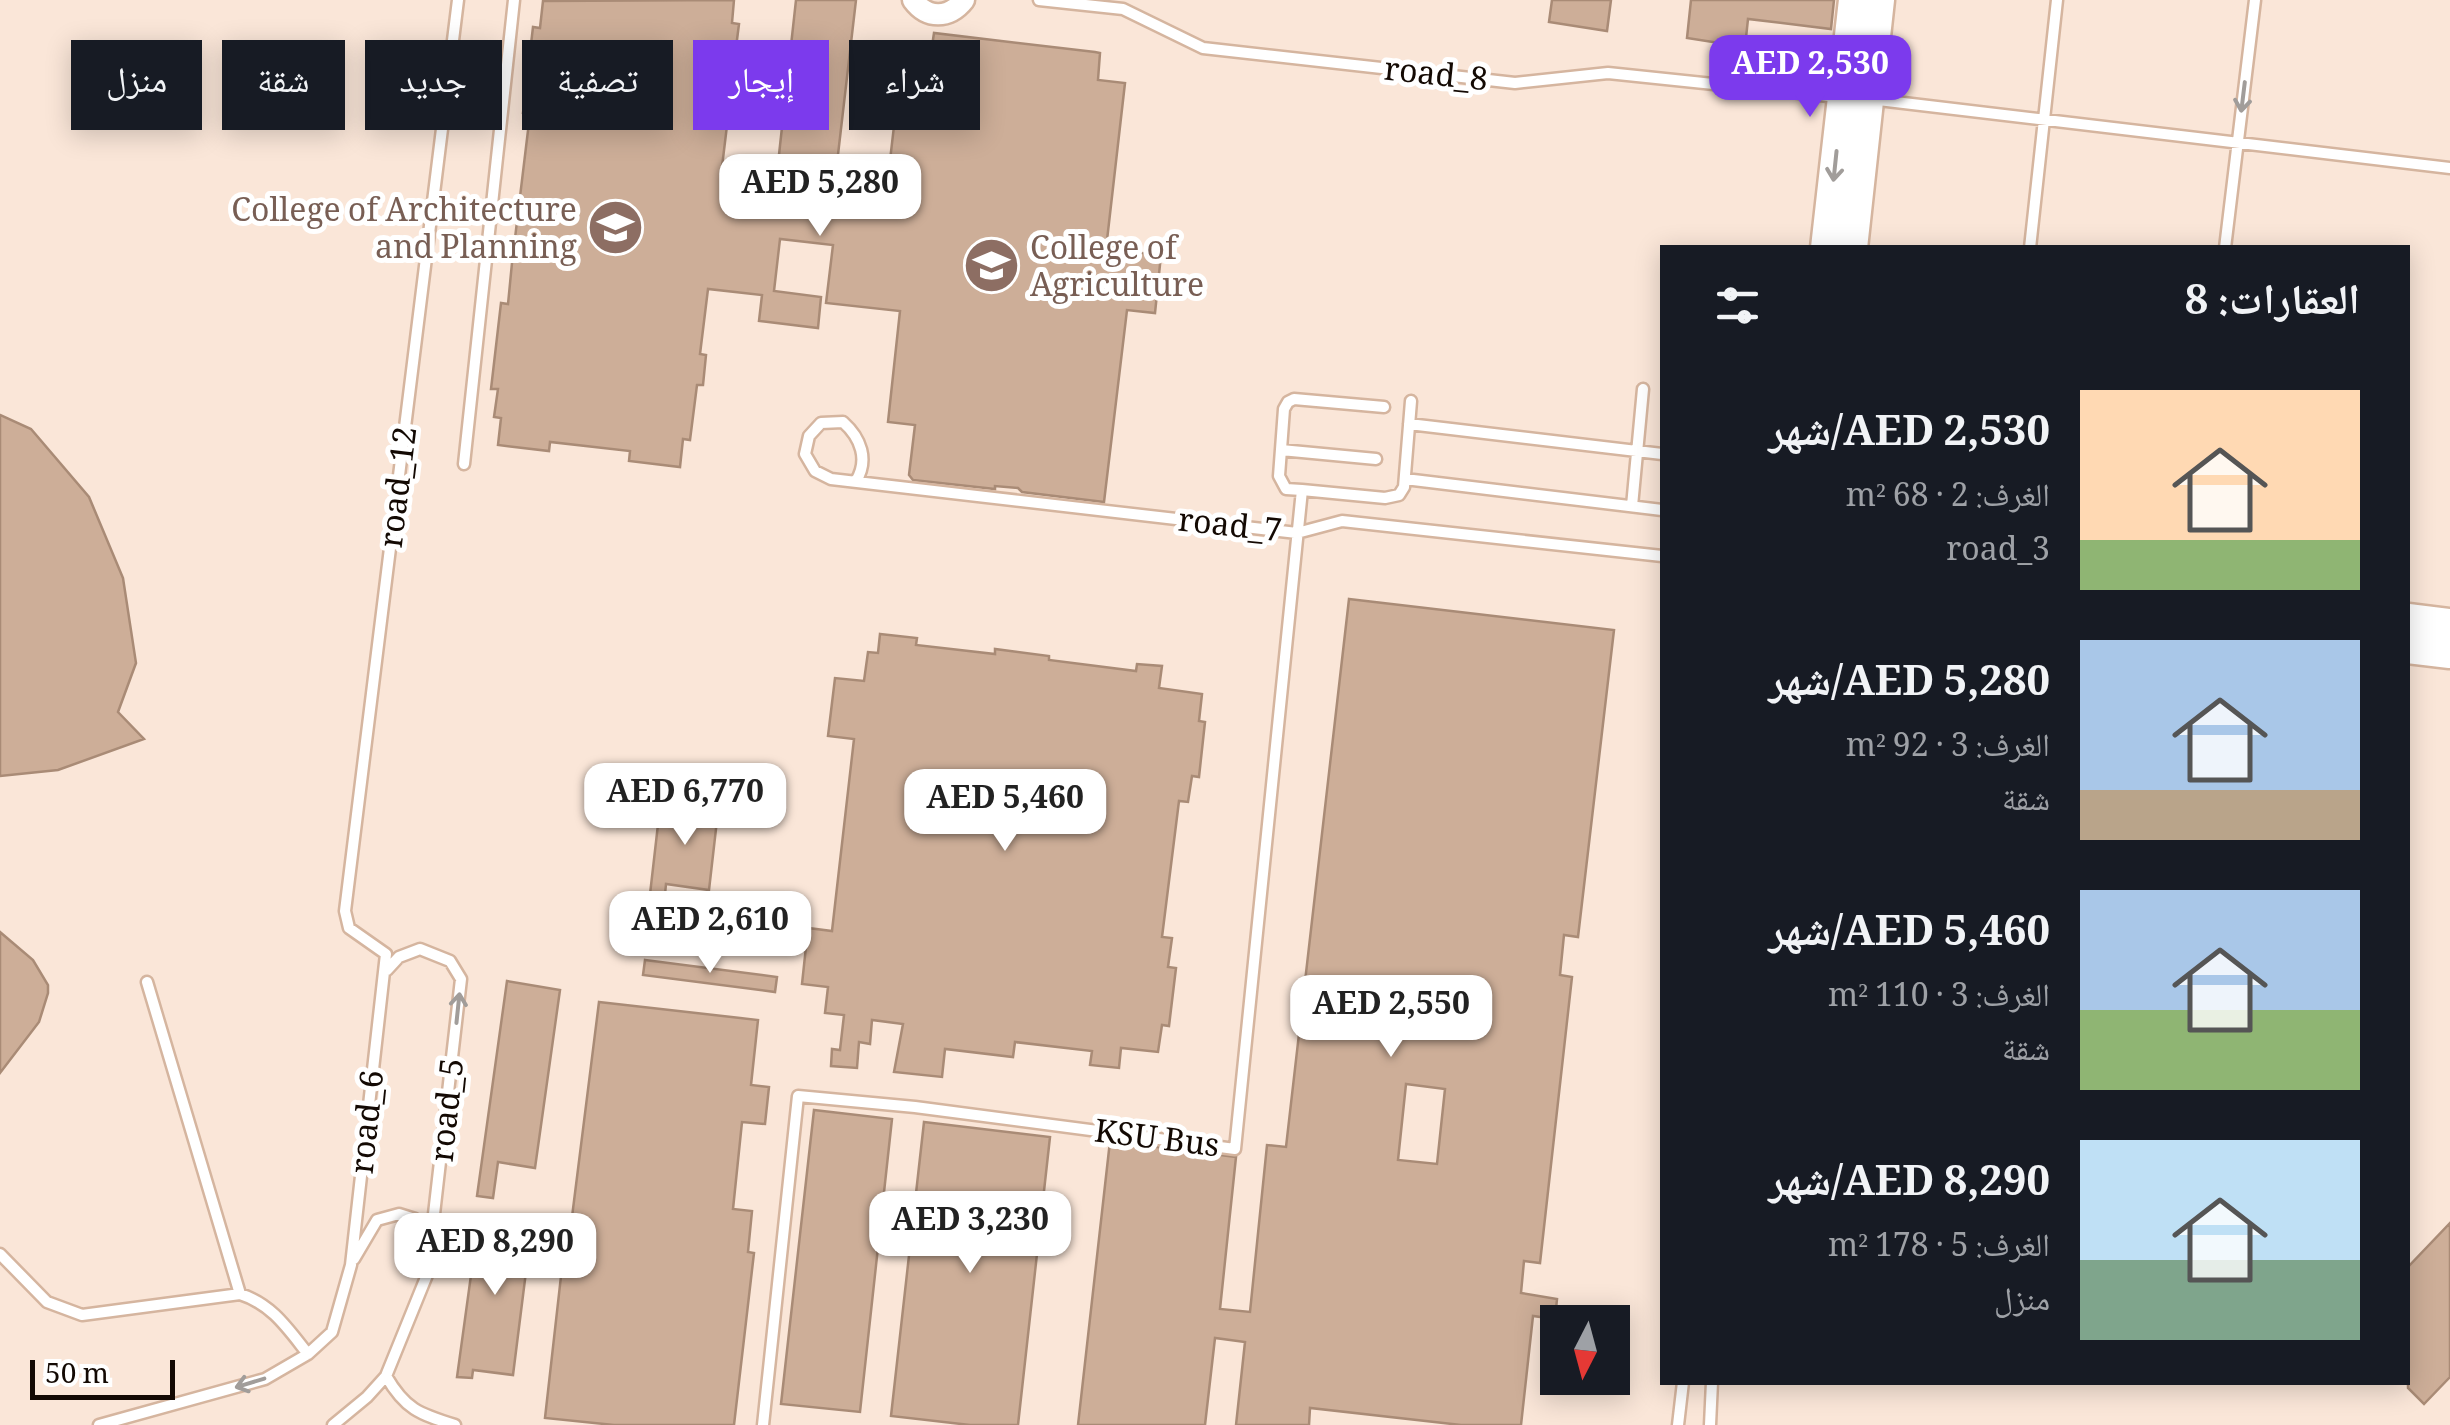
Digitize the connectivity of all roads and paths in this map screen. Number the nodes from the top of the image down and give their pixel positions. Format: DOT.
graph roads {
  1 [pos="458,0"];
  2 [pos="514,0"];
  3 [pos="912,0"];
  4 [pos="964,0"];
  5 [pos="1039,0"];
  6 [pos="1854,0"];
  7 [pos="1879,0"];
  8 [pos="2057,0"];
  9 [pos="2255,0"];
  10 [pos="1855,98"];
  11 [pos="2044,120"];
  12 [pos="2238,142"];
  13 [pos="2450,168"];
  14 [pos="1827,245"];
  15 [pos="1852,245"];
  16 [pos="2030,245"];
  17 [pos="2225,245"];
  18 [pos="1642,389"];
  19 [pos="1411,400"];
  20 [pos="1384,407"];
  21 [pos="1409,424"];
  22 [pos="1281,450"];
  23 [pos="1637,452"];
  24 [pos="1660,454"];
  25 [pos="1376,459"];
  26 [pos="464,464"];
  27 [pos="1404,480"];
  28 [pos="856,481"];
  29 [pos="1302,490"];
  30 [pos="1632,506"];
  31 [pos="1660,510"];
  32 [pos="1297,532"];
  33 [pos="1660,556"];
  34 [pos="2410,619"];
  35 [pos="2450,624"];
  36 [pos="2410,648"];
  37 [pos="2450,653"];
  38 [pos="386,954"];
  39 [pos="386,971"];
  40 [pos="147,982"];
  41 [pos="0,1254"];
  42 [pos="351,1266"];
  43 [pos="427,1275"];
  44 [pos="240,1294"];
  45 [pos="308,1354"];
  46 [pos="386,1376"];
  47 [pos="1683,1385"];
  48 [pos="1712,1385"];
  49 [pos="150,1412"];
  50 [pos="99,1425"];
  51 [pos="146,1425"];
  52 [pos="333,1425"];
  53 [pos="455,1425"];
  54 [pos="762,1425"];
  55 [pos="1678,1425"];
  56 [pos="1710,1425"];
  1 -- 38 [label="lane, road_12"];
  2 -- 26 [label="lane"];
  3 -- 4 [label="street"];
  5 -- 10 [label="lane, road_8"];
  6 -- 10 [label="street"];
  7 -- 10 [label="street"];
  8 -- 11 [label="lane"];
  9 -- 12 [label="lane, one-way"];
  10 -- 11 [label="lane, road_8"];
  10 -- 14 [label="street, one-way"];
  10 -- 15 [label="street"];
  11 -- 12 [label="lane, road_8"];
  11 -- 16 [label="lane"];
  12 -- 13 [label="lane, road_8"];
  12 -- 17 [label="lane"];
  18 -- 23 [label="lane"];
  19 -- 21 [label="lane"];
  20 -- 22 [label="lane"];
  21 -- 23 [label="lane"];
  21 -- 27 [label="lane"];
  22 -- 25 [label="lane"];
  22 -- 29 [label="lane"];
  23 -- 24 [label="lane"];
  23 -- 30 [label="lane"];
  27 -- 29 [label="lane"];
  27 -- 30 [label="lane"];
  28 -- 28 [label="lane, road_7"];
  28 -- 32 [label="lane, road_7"];
  29 -- 32 [label="lane, KSU Bus"];
  30 -- 31 [label="lane"];
  32 -- 33 [label="lane, road_7"];
  32 -- 54 [label="lane, KSU Bus"];
  34 -- 35 [label="street"];
  36 -- 37 [label="street"];
  38 -- 39 [label="lane, road_6"];
  39 -- 42 [label="lane, road_6"];
  43 -- 39 [label="lane, road_5, one-way"];
  40 -- 44 [label="lane"];
  41 -- 44 [label="lane"];
  42 -- 43 [label="lane"];
  42 -- 45 [label="lane, road_6"];
  43 -- 46 [label="lane, road_5"];
  44 -- 45 [label="lane"];
  45 -- 49 [label="lane, road_6, one-way"];
  46 -- 52 [label="lane, road_5"];
  46 -- 53 [label="lane"];
  47 -- 55 [label="lane"];
  48 -- 56 [label="lane"];
  49 -- 50 [label="lane, road_6"];
  49 -- 51 [label="lane"];
}
